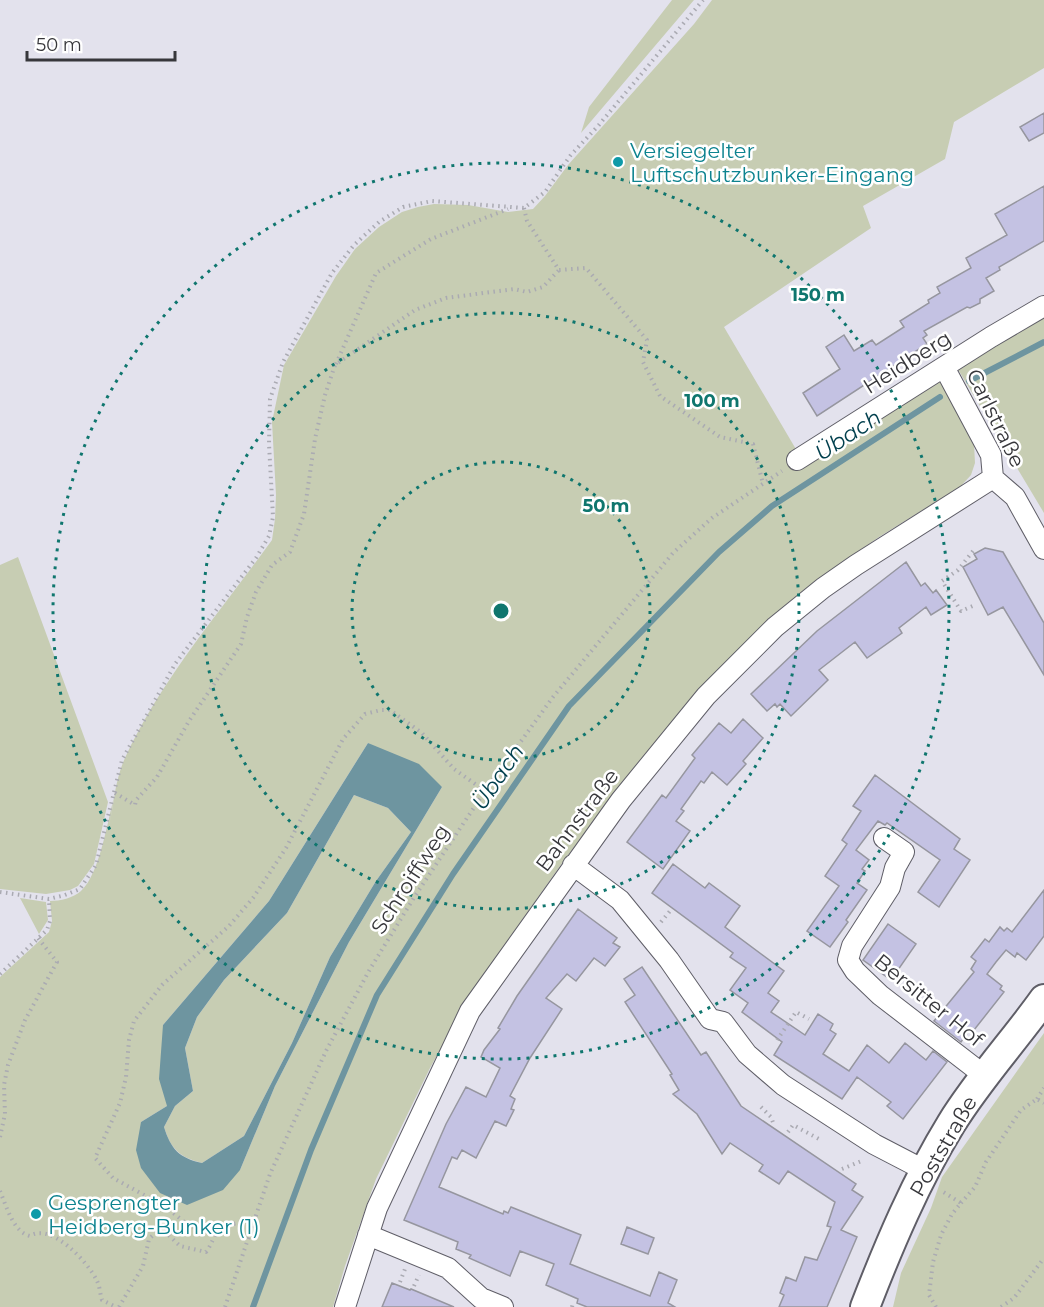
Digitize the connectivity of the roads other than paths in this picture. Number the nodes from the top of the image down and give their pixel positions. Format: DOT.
graph roads {
  1 [pos="1044,306"];
  2 [pos="944,367"];
  3 [pos="797,460"];
  4 [pos="993,478"];
  5 [pos="1044,549"];
  6 [pos="884,838"];
  7 [pos="573,866"];
  8 [pos="1044,999"];
  9 [pos="985,1076"];
  10 [pos="930,1178"];
  11 [pos="368,1235"];
  12 [pos="345,1307"];
  13 [pos="503,1307"];
  14 [pos="865,1307"];
  1 -- 2 [label="street, Heidberg"];
  2 -- 3 [label="street, Heidberg"];
  2 -- 4 [label="street, Carlstraße"];
  4 -- 5 [label="street, Carlstraße"];
  4 -- 7 [label="street, Bahnstraße"];
  6 -- 9 [label="street, Bersitter Hof"];
  7 -- 10 [label="street"];
  7 -- 11 [label="street, Bahnstraße"];
  8 -- 9 [label="main road, Poststraße"];
  9 -- 10 [label="main road, Poststraße"];
  10 -- 14 [label="main road, Poststraße"];
  11 -- 12 [label="street, Bahnstraße"];
  11 -- 13 [label="street"];
}
